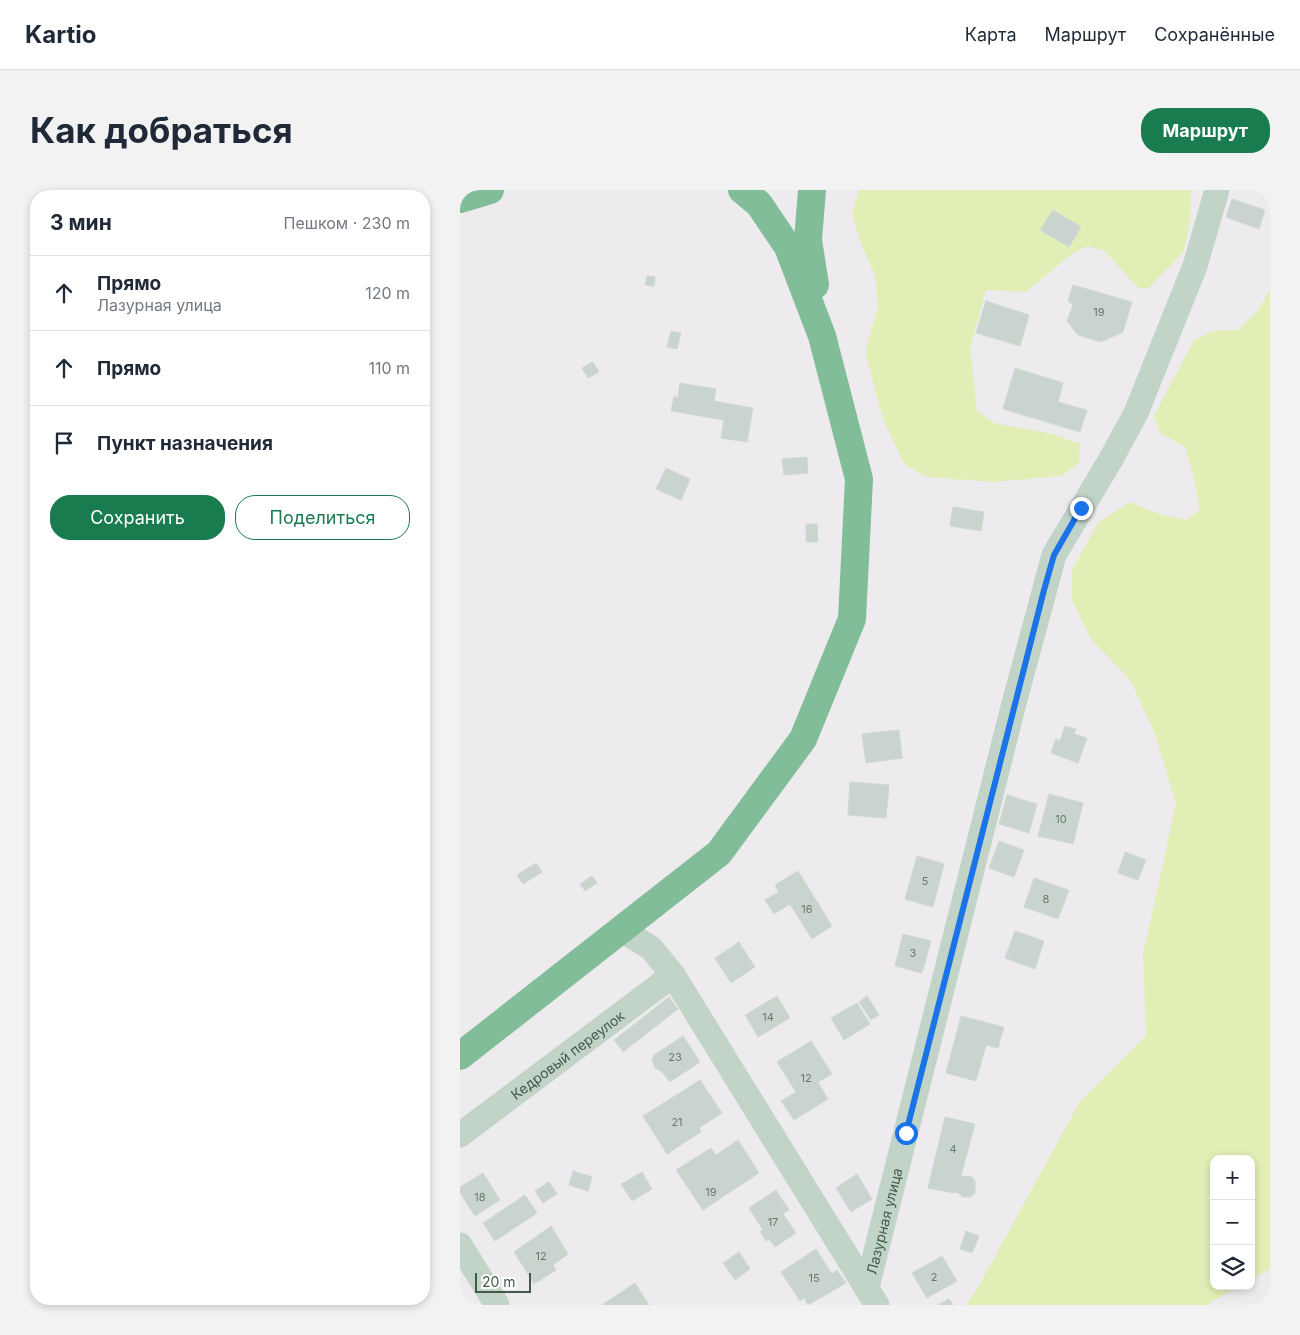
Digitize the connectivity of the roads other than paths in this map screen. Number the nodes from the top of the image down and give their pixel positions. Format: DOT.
graph roads {
  1 [pos="490,190"];
  2 [pos="742,190"];
  3 [pos="812,190"];
  4 [pos="1217,190"];
  5 [pos="460,199"];
  6 [pos="822,336"];
  7 [pos="620,929"];
  8 [pos="673,975"];
  9 [pos="460,1056"];
  10 [pos="460,1135"];
  11 [pos="460,1245"];
  12 [pos="872,1296"];
  13 [pos="497,1305"];
  1 -- 5 [label="highway"];
  2 -- 6 [label="highway"];
  3 -- 6 [label="highway"];
  4 -- 12 [label="street, Лазурная улица"];
  6 -- 7 [label="highway"];
  7 -- 8 [label="street"];
  7 -- 9 [label="highway"];
  8 -- 10 [label="street, Кедровый переулок"];
  8 -- 12 [label="street"];
  11 -- 13 [label="street"];
}
